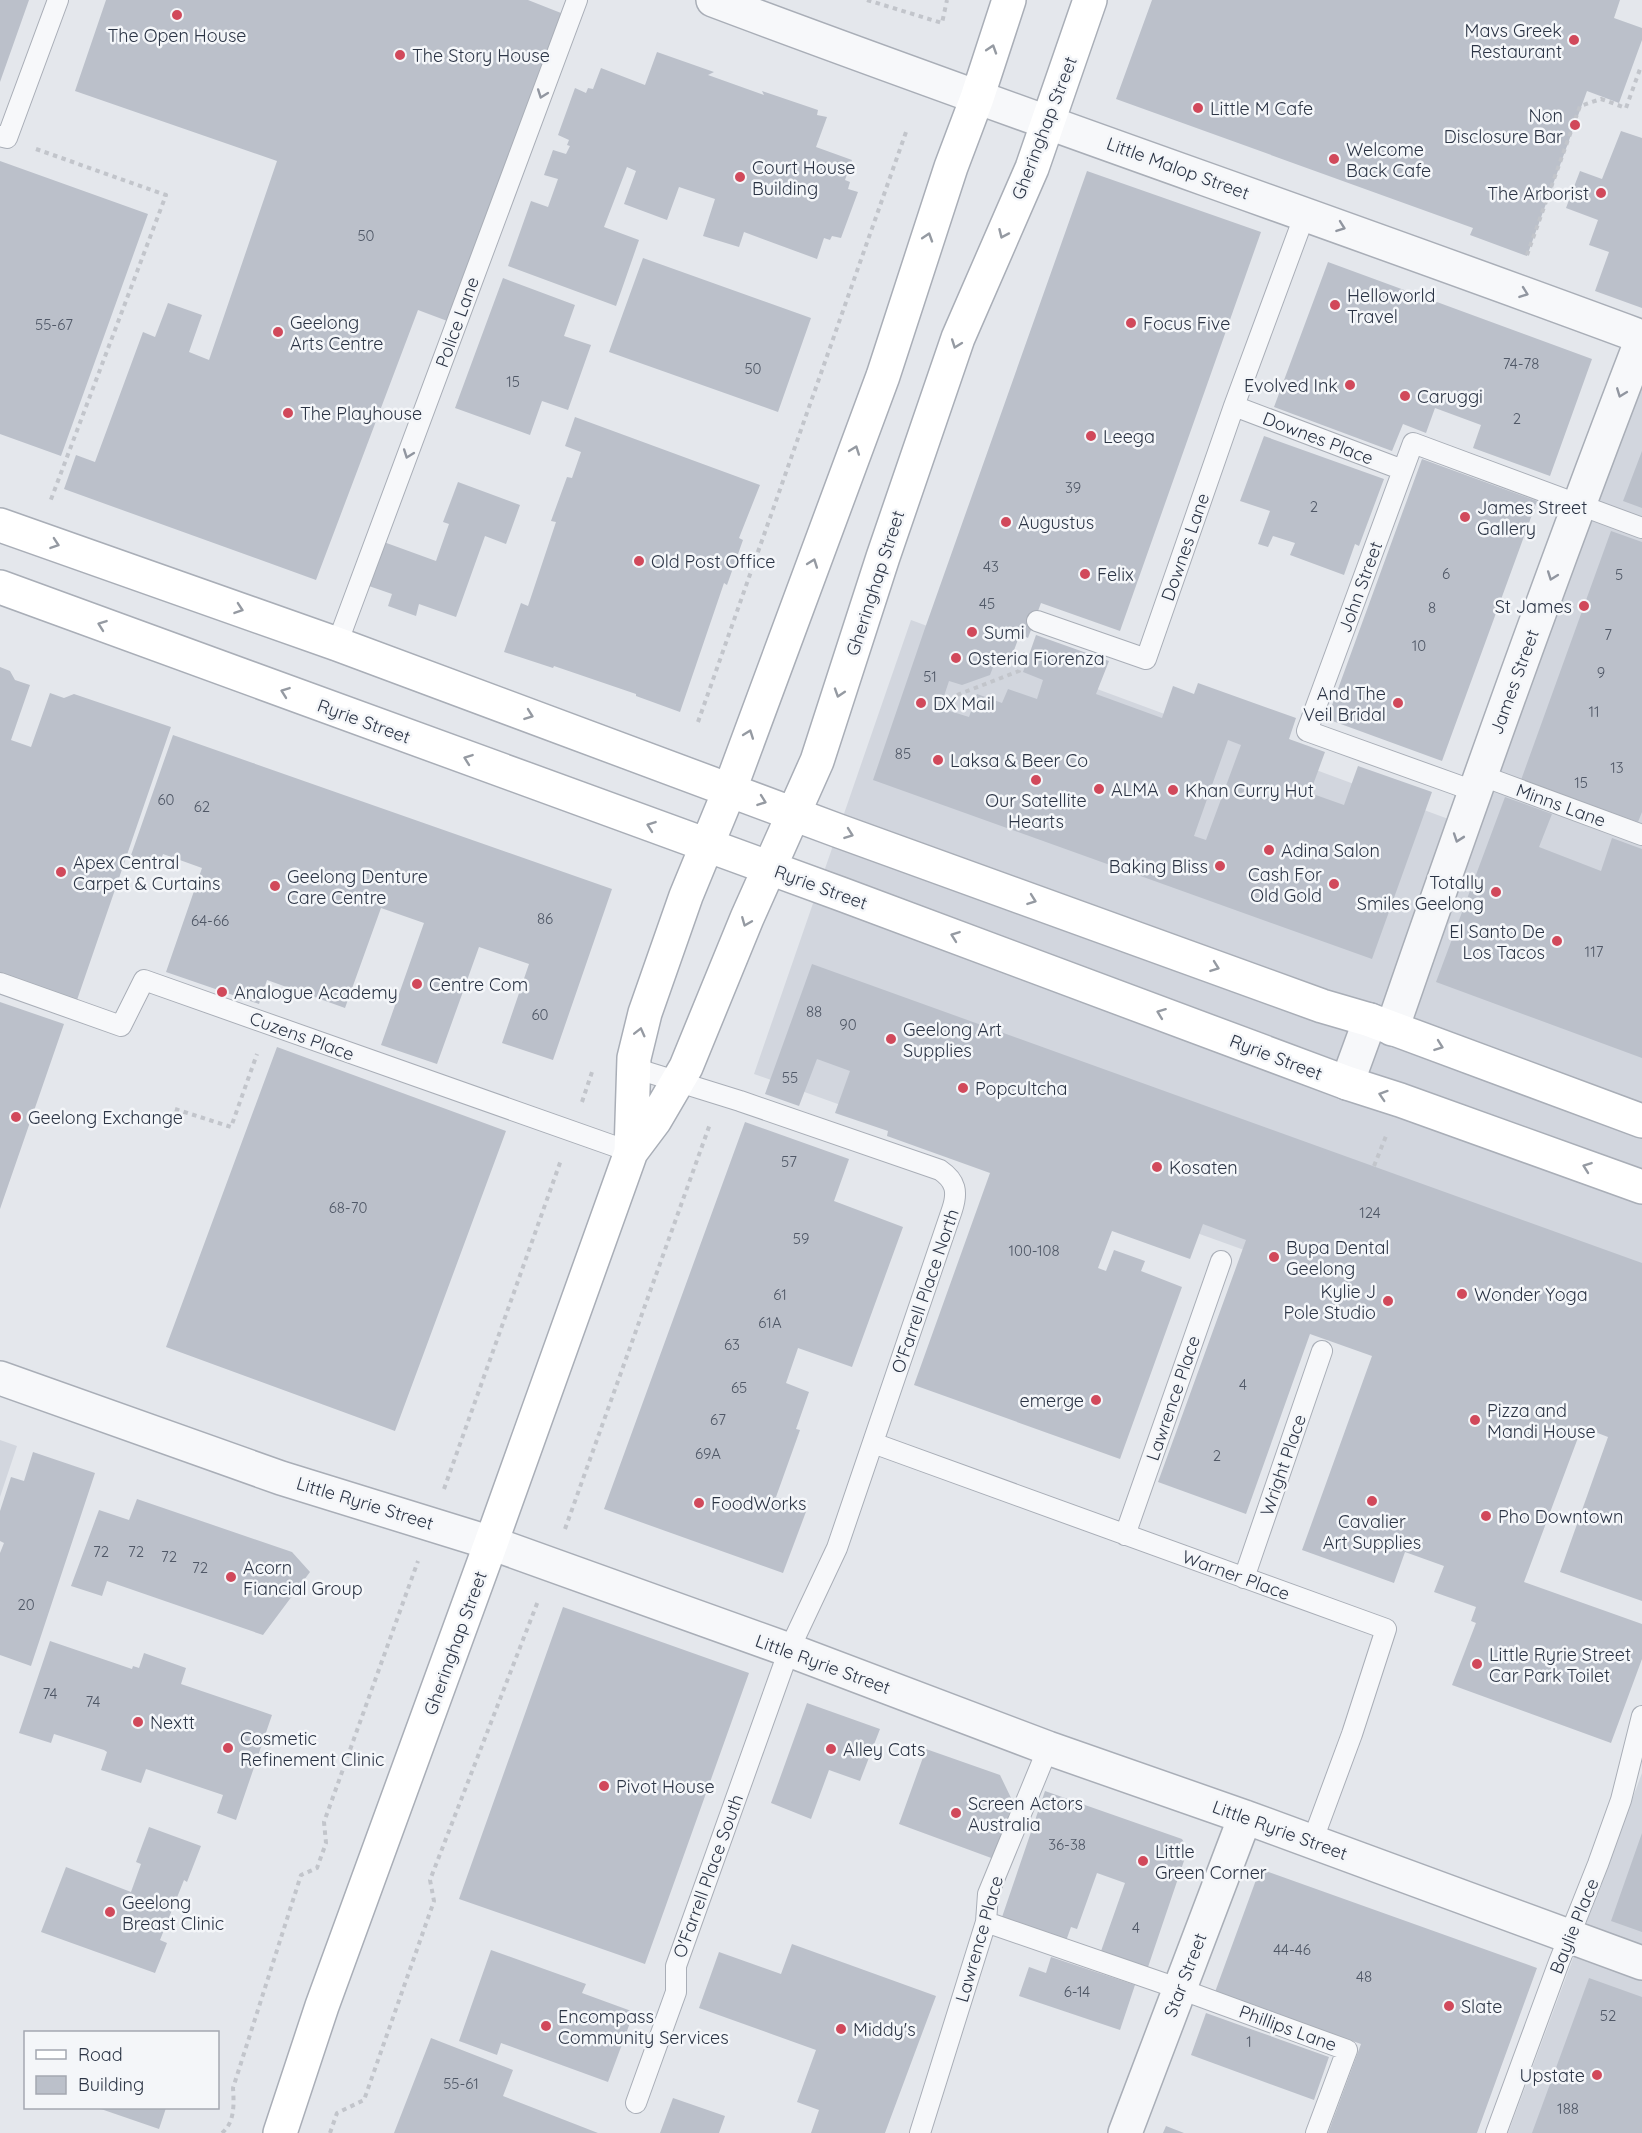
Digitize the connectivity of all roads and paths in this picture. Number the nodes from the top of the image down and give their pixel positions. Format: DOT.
graph roads {
  1 [pos="58,0"];
  2 [pos="577,0"];
  3 [pos="713,0"];
  4 [pos="867,0"];
  5 [pos="947,0"];
  6 [pos="1009,0"];
  7 [pos="1090,0"];
  8 [pos="1642,70"];
  9 [pos="977,98"];
  10 [pos="1048,122"];
  11 [pos="906,132"];
  12 [pos="3,137"];
  13 [pos="1305,214"];
  14 [pos="1515,290"];
  15 [pos="1642,338"];
  16 [pos="1234,405"];
  17 [pos="1403,470"];
  18 [pos="1579,504"];
  19 [pos="0,525"];
  20 [pos="1642,528"];
  21 [pos="38,538"];
  22 [pos="0,587"];
  23 [pos="1037,621"];
  24 [pos="337,644"];
  25 [pos="957,695"];
  26 [pos="698,722"];
  27 [pos="1477,783"];
  28 [pos="730,789"];
  29 [pos="794,813"];
  30 [pos="1642,835"];
  31 [pos="707,845"];
  32 [pos="768,868"];
  33 [pos="0,983"];
  34 [pos="268,1024"];
  35 [pos="1381,1024"];
  36 [pos="634,1068"];
  37 [pos="678,1082"];
  38 [pos="1347,1083"];
  39 [pos="175,1109"];
  40 [pos="1642,1121"];
  41 [pos="631,1152"];
  42 [pos="1642,1187"];
  43 [pos="1221,1262"];
  44 [pos="1322,1351"];
  45 [pos="0,1378"];
  46 [pos="873,1443"];
  47 [pos="1125,1535"];
  48 [pos="491,1543"];
  49 [pos="1244,1578"];
  50 [pos="789,1650"];
  51 [pos="1642,1716"];
  52 [pos="1048,1748"];
  53 [pos="1245,1817"];
  54 [pos="1312,1842"];
  55 [pos="434,1901"];
  56 [pos="986,1922"];
  57 [pos="1569,1936"];
  58 [pos="1642,1963"];
  59 [pos="1180,1989"];
  60 [pos="636,2103"];
  61 [pos="279,2133"];
  62 [pos="330,2133"];
  63 [pos="920,2133"];
  64 [pos="1125,2133"];
  65 [pos="1316,2133"];
  66 [pos="1496,2133"];
  1 -- 12 [label="lane"];
  2 -- 24 [label="lane, Police Lane, one-way"];
  3 -- 9 [label="street, Little Malop Street"];
  4 -- 5 [label="path"];
  9 -- 6 [label="main road, Gheringhap Street, one-way"];
  7 -- 10 [label="main road, Gheringhap Street"];
  8 -- 14 [label="path"];
  9 -- 10 [label="street, Little Malop Street"];
  28 -- 9 [label="main road, Gheringhap Street, one-way"];
  10 -- 13 [label="street, Little Malop Street"];
  10 -- 29 [label="main road, Gheringhap Street, one-way"];
  11 -- 26 [label="path"];
  12 -- 21 [label="path"];
  13 -- 14 [label="street, Little Malop Street, one-way"];
  13 -- 16 [label="lane, Downes Lane"];
  14 -- 15 [label="street, Little Malop Street, one-way"];
  15 -- 18 [label="street, James Street, one-way"];
  16 -- 17 [label="lane, Downes Place"];
  16 -- 23 [label="lane, Downes Lane"];
  17 -- 18 [label="lane, John Street"];
  17 -- 27 [label="lane, John Street"];
  18 -- 20 [label="lane"];
  18 -- 27 [label="street, James Street, one-way"];
  19 -- 21 [label="main road"];
  21 -- 24 [label="main road, one-way"];
  31 -- 22 [label="main road, Ryrie Street, one-way"];
  23 -- 25 [label="path"];
  24 -- 28 [label="main road, one-way"];
  27 -- 30 [label="lane, Minns Lane"];
  27 -- 35 [label="street, James Street, one-way"];
  28 -- 29 [label="main road, one-way"];
  28 -- 31 [label="main road, Gheringhap Street"];
  29 -- 32 [label="main road, Gheringhap Street"];
  29 -- 35 [label="main road, one-way"];
  31 -- 32 [label="main road, Ryrie Street"];
  36 -- 31 [label="main road, Gheringhap Street, one-way"];
  32 -- 37 [label="main road, Gheringhap Street, one-way"];
  38 -- 32 [label="main road, Ryrie Street, one-way"];
  33 -- 34 [label="lane, Cuzens Place"];
  34 -- 39 [label="path"];
  34 -- 41 [label="lane, Cuzens Place"];
  35 -- 38 [label="street, James Street"];
  35 -- 40 [label="main road, one-way"];
  36 -- 37 [label="lane, O'Farrell Place North"];
  36 -- 41 [label="main road, Gheringhap Street"];
  37 -- 41 [label="main road, Gheringhap Street"];
  37 -- 46 [label="lane, O'Farrell Place North"];
  42 -- 38 [label="main road, Ryrie Street, one-way"];
  41 -- 48 [label="main road, Gheringhap Street"];
  43 -- 47 [label="lane, Lawrence Place"];
  44 -- 49 [label="lane, Wright Place"];
  45 -- 48 [label="street, Little Ryrie Street"];
  46 -- 47 [label="lane, Warner Place"];
  46 -- 50 [label="lane, O'Farrell Place North"];
  47 -- 49 [label="lane, Warner Place"];
  48 -- 50 [label="street, Little Ryrie Street"];
  48 -- 61 [label="main road, Gheringhap Street"];
  49 -- 54 [label="lane, Warner Place"];
  50 -- 52 [label="street, Little Ryrie Street"];
  50 -- 60 [label="lane, O'Farrell Place South"];
  51 -- 57 [label="lane, Baylie Place"];
  52 -- 53 [label="street, Little Ryrie Street"];
  52 -- 56 [label="lane, Lawrence Place"];
  53 -- 54 [label="street, Little Ryrie Street"];
  53 -- 59 [label="street, Star Street"];
  54 -- 57 [label="street, Little Ryrie Street"];
  55 -- 62 [label="path"];
  56 -- 59 [label="lane"];
  56 -- 63 [label="lane, Lawrence Place"];
  57 -- 58 [label="street, Little Ryrie Street"];
  57 -- 66 [label="lane, Baylie Place"];
  59 -- 64 [label="street, Star Street"];
  59 -- 65 [label="lane, Phillips Lane"];
}
